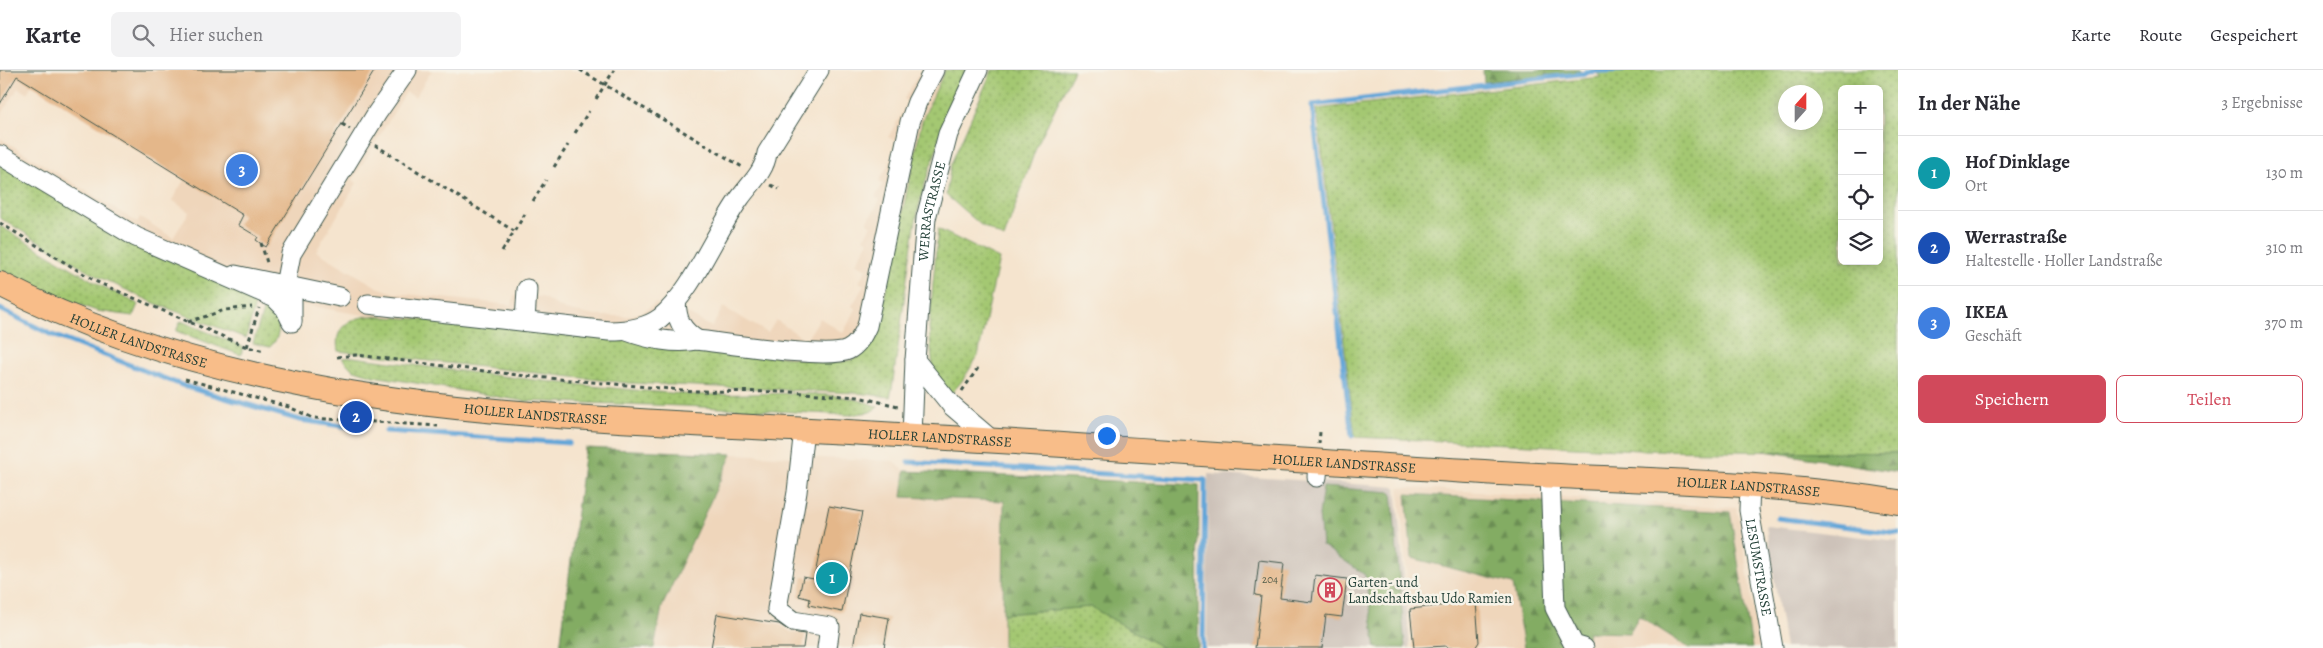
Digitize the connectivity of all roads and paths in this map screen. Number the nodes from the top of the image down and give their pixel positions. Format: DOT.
graph roads {
  1 [pos="406,70"];
  2 [pos="580,70"];
  3 [pos="614,70"];
  4 [pos="819,70"];
  5 [pos="934,70"];
  6 [pos="978,70"];
  7 [pos="605,85"];
  8 [pos="596,98"];
  9 [pos="588,111"];
  10 [pos="575,133"];
  11 [pos="370,142"];
  12 [pos="568,145"];
  13 [pos="0,155"];
  14 [pos="554,167"];
  15 [pos="756,176"];
  16 [pos="546,180"];
  17 [pos="778,190"];
  18 [pos="533,201"];
  19 [pos="525,214"];
  20 [pos="0,223"];
  21 [pos="514,231"];
  22 [pos="261,243"];
  23 [pos="502,251"];
  24 [pos="270,271"];
  25 [pos="219,273"];
  26 [pos="0,284"];
  27 [pos="285,285"];
  28 [pos="527,289"];
  29 [pos="340,297"];
  30 [pos="676,302"];
  31 [pos="368,304"];
  32 [pos="525,321"];
  33 [pos="187,322"];
  34 [pos="627,331"];
  35 [pos="697,340"];
  36 [pos="247,347"];
  37 [pos="265,350"];
  38 [pos="337,357"];
  39 [pos="914,360"];
  40 [pos="914,409"];
  41 [pos="804,429"];
  42 [pos="912,436"];
  43 [pos="994,441"];
  44 [pos="1550,476"];
  45 [pos="1750,486"];
  46 [pos="1898,502"];
  47 [pos="827,648"];
  48 [pos="1584,648"];
  49 [pos="1773,648"];
  1 -- 27 [label="street"];
  2 -- 7 [label="path"];
  3 -- 7 [label="path"];
  4 -- 15 [label="street"];
  5 -- 35 [label="street"];
  6 -- 39 [label="street, WERRASTRASSE"];
  7 -- 8 [label="path"];
  7 -- 15 [label="path"];
  9 -- 10 [label="path"];
  11 -- 21 [label="path"];
  12 -- 14 [label="path"];
  13 -- 25 [label="street"];
  15 -- 17 [label="path"];
  15 -- 30 [label="street"];
  16 -- 18 [label="path"];
  19 -- 21 [label="path"];
  20 -- 33 [label="path"];
  21 -- 23 [label="path"];
  22 -- 24 [label="path"];
  25 -- 27 [label="street"];
  25 -- 27 [label="street"];
  26 -- 41 [label="main road, HOLLER LANDSTRASSE"];
  27 -- 29 [label="street"];
  28 -- 32 [label="street"];
  30 -- 34 [label="street"];
  30 -- 35 [label="street"];
  31 -- 32 [label="street"];
  32 -- 34 [label="street"];
  33 -- 36 [label="path"];
  33 -- 36 [label="path"];
  34 -- 35 [label="street"];
  36 -- 37 [label="path"];
  38 -- 40 [label="path"];
  39 -- 40 [label="street, WERRASTRASSE"];
  39 -- 43 [label="street"];
  40 -- 42 [label="street, WERRASTRASSE"];
  41 -- 42 [label="main road, HOLLER LANDSTRASSE"];
  41 -- 47 [label="street"];
  42 -- 43 [label="main road, HOLLER LANDSTRASSE"];
  43 -- 44 [label="main road, HOLLER LANDSTRASSE"];
  44 -- 45 [label="main road, HOLLER LANDSTRASSE"];
  44 -- 48 [label="street"];
  45 -- 46 [label="main road, HOLLER LANDSTRASSE"];
  45 -- 49 [label="street, LESUMSTRASSE"];
}
